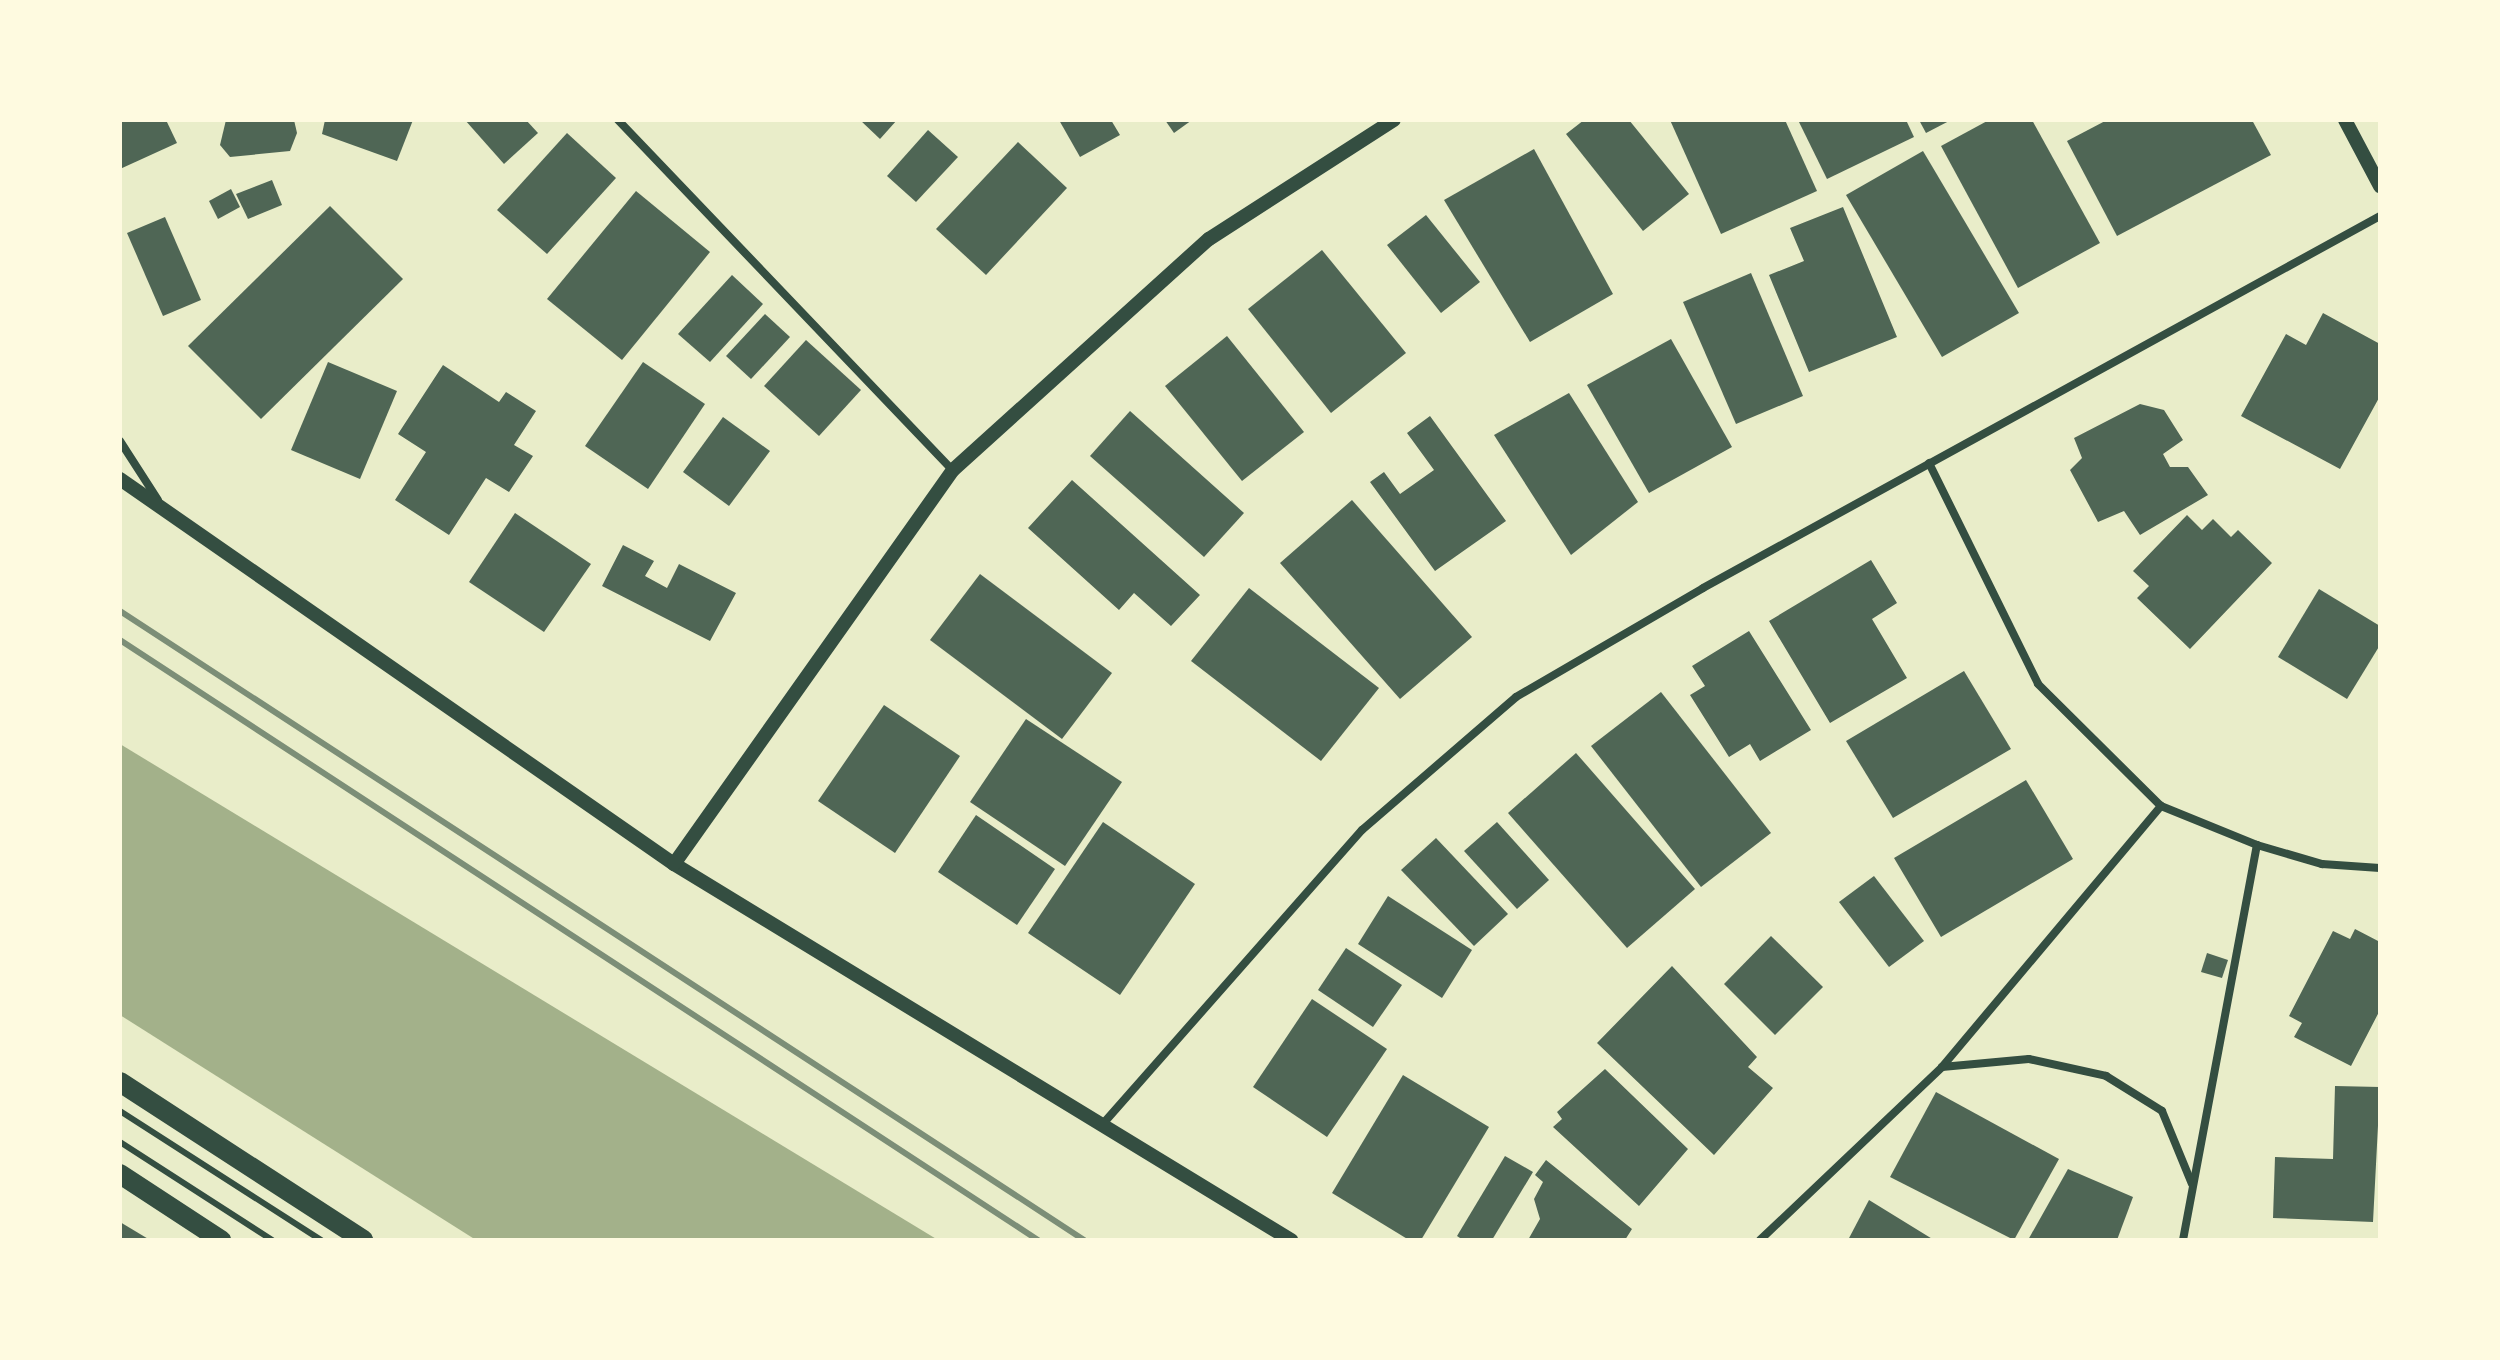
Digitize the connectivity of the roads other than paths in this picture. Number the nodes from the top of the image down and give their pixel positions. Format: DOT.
graph roads {
  1 [pos="618,120"];
  2 [pos="1394,120"];
  3 [pos="2345,120"];
  4 [pos="1371,126"];
  5 [pos="2380,186"];
  6 [pos="2380,216"];
  7 [pos="120,441"];
  8 [pos="1929,463"];
  9 [pos="953,470"];
  10 [pos="120,479"];
  11 [pos="162,508"];
  12 [pos="2161,806"];
  13 [pos="2257,845"];
  14 [pos="674,864"];
  15 [pos="2380,868"];
  16 [pos="1942,1067"];
  17 [pos="120,1082"];
  18 [pos="120,1111"];
  19 [pos="1101,1127"];
  20 [pos="120,1142"];
  21 [pos="120,1174"];
  22 [pos="2193,1185"];
  23 [pos="221,1240"];
  24 [pos="272,1240"];
  25 [pos="321,1240"];
  26 [pos="363,1240"];
  27 [pos="1291,1240"];
  28 [pos="1760,1240"];
  29 [pos="2183,1240"];
  1 -- 9 [label="street"];
  2 -- 4 [label="street"];
  3 -- 5 [label="street"];
  4 -- 9 [label="street"];
  6 -- 8 [label="street"];
  7 -- 11 [label="street"];
  8 -- 12 [label="street"];
  8 -- 19 [label="street"];
  9 -- 14 [label="street"];
  10 -- 11 [label="street"];
  11 -- 14 [label="street"];
  12 -- 13 [label="street"];
  12 -- 16 [label="street"];
  13 -- 15 [label="street"];
  13 -- 22 [label="street"];
  14 -- 19 [label="street"];
  16 -- 22 [label="street"];
  16 -- 28 [label="street"];
  17 -- 26 [label="main road"];
  18 -- 25 [label="lane"];
  19 -- 27 [label="street"];
  20 -- 24 [label="lane"];
  21 -- 23 [label="main road"];
  22 -- 29 [label="street"];
}
